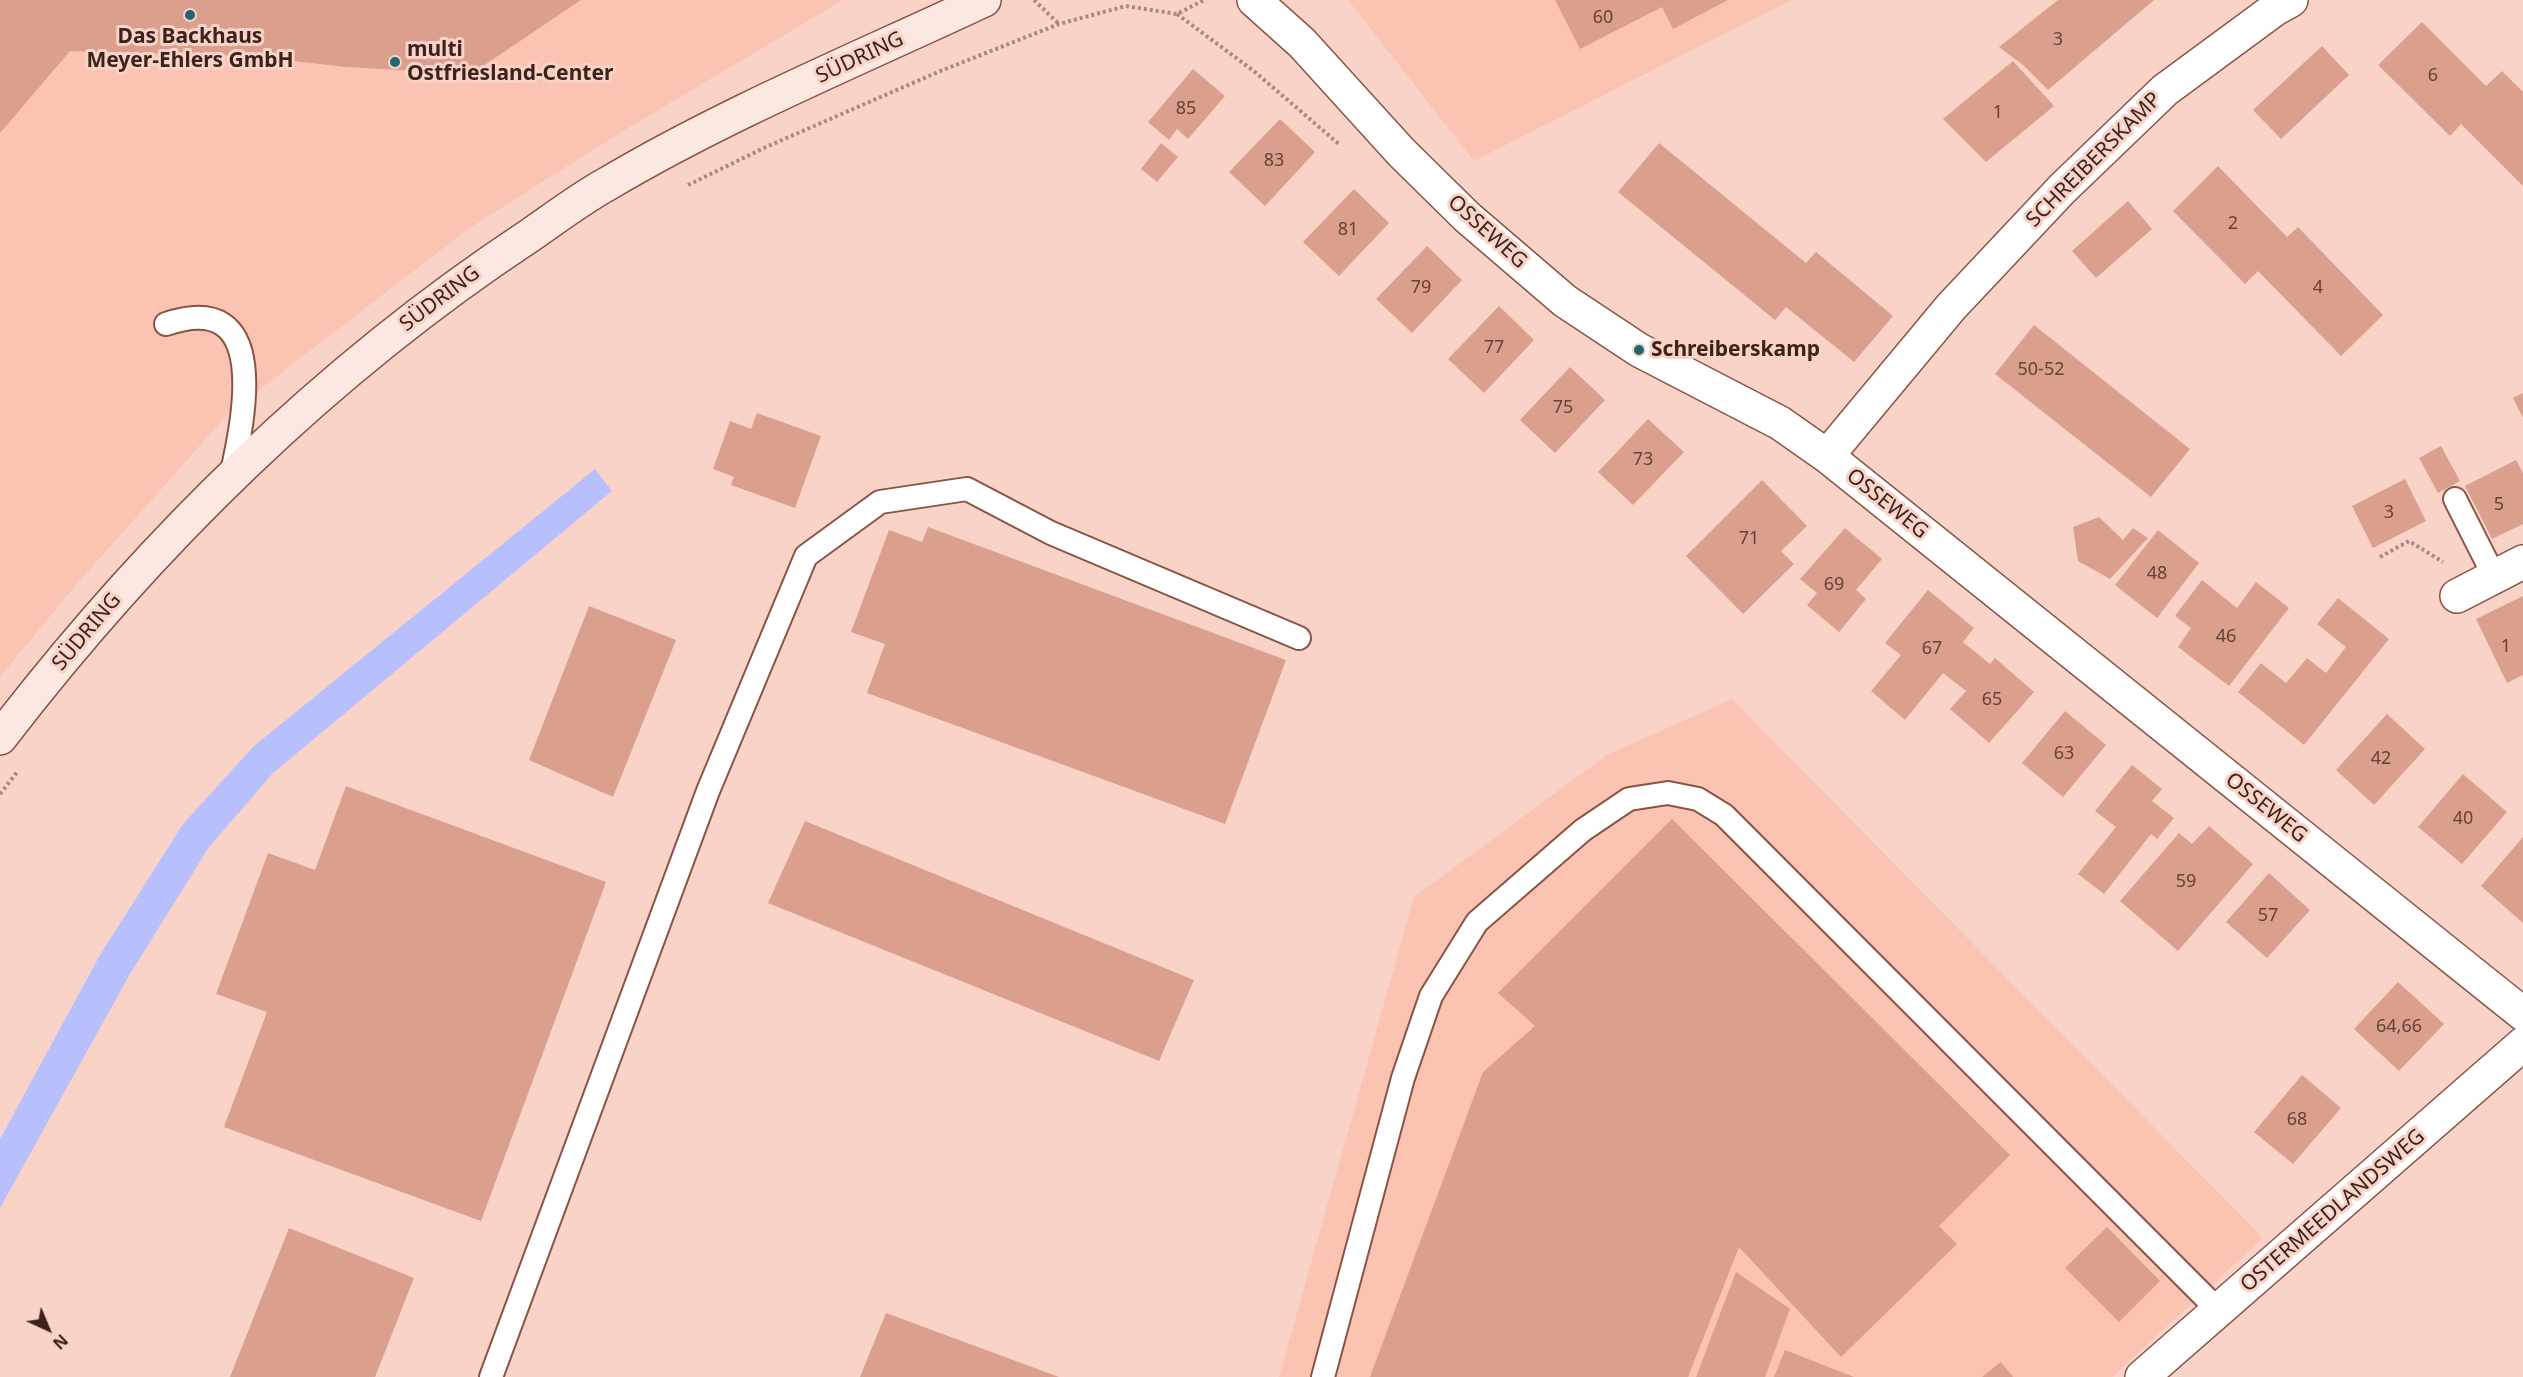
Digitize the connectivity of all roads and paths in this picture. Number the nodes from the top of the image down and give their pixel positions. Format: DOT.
graph roads {
  1 [pos="984,0"];
  2 [pos="1034,0"];
  3 [pos="1204,0"];
  4 [pos="1254,0"];
  5 [pos="2291,0"];
  6 [pos="1177,14"];
  7 [pos="1059,24"];
  8 [pos="1344,148"];
  9 [pos="681,188"];
  10 [pos="166,324"];
  11 [pos="1827,456"];
  12 [pos="231,477"];
  13 [pos="2455,499"];
  14 [pos="2380,557"];
  15 [pos="2523,562"];
  16 [pos="2477,585"];
  17 [pos="1299,638"];
  18 [pos="0,738"];
  19 [pos="19,770"];
  20 [pos="0,794"];
  21 [pos="2523,1014"];
  22 [pos="2523,1044"];
  23 [pos="2219,1311"];
  24 [pos="490,1377"];
  25 [pos="1323,1377"];
  26 [pos="2142,1377"];
  1 -- 12 [label="main road, SÜDRING"];
  2 -- 7 [label="path"];
  3 -- 6 [label="path"];
  4 -- 11 [label="street, OSSEWEG"];
  5 -- 11 [label="street, SCHREIBERSKAMP"];
  6 -- 7 [label="path"];
  6 -- 8 [label="path"];
  7 -- 9 [label="path"];
  10 -- 12 [label="lane"];
  11 -- 21 [label="street, OSSEWEG"];
  12 -- 18 [label="main road, SÜDRING"];
  13 -- 16 [label="lane"];
  14 -- 16 [label="path"];
  15 -- 16 [label="street"];
  17 -- 24 [label="lane"];
  19 -- 20 [label="path"];
  22 -- 23 [label="street, OSTERMEEDLANDSWEG"];
  23 -- 25 [label="lane"];
  23 -- 26 [label="street, OSTERMEEDLANDSWEG"];
}
